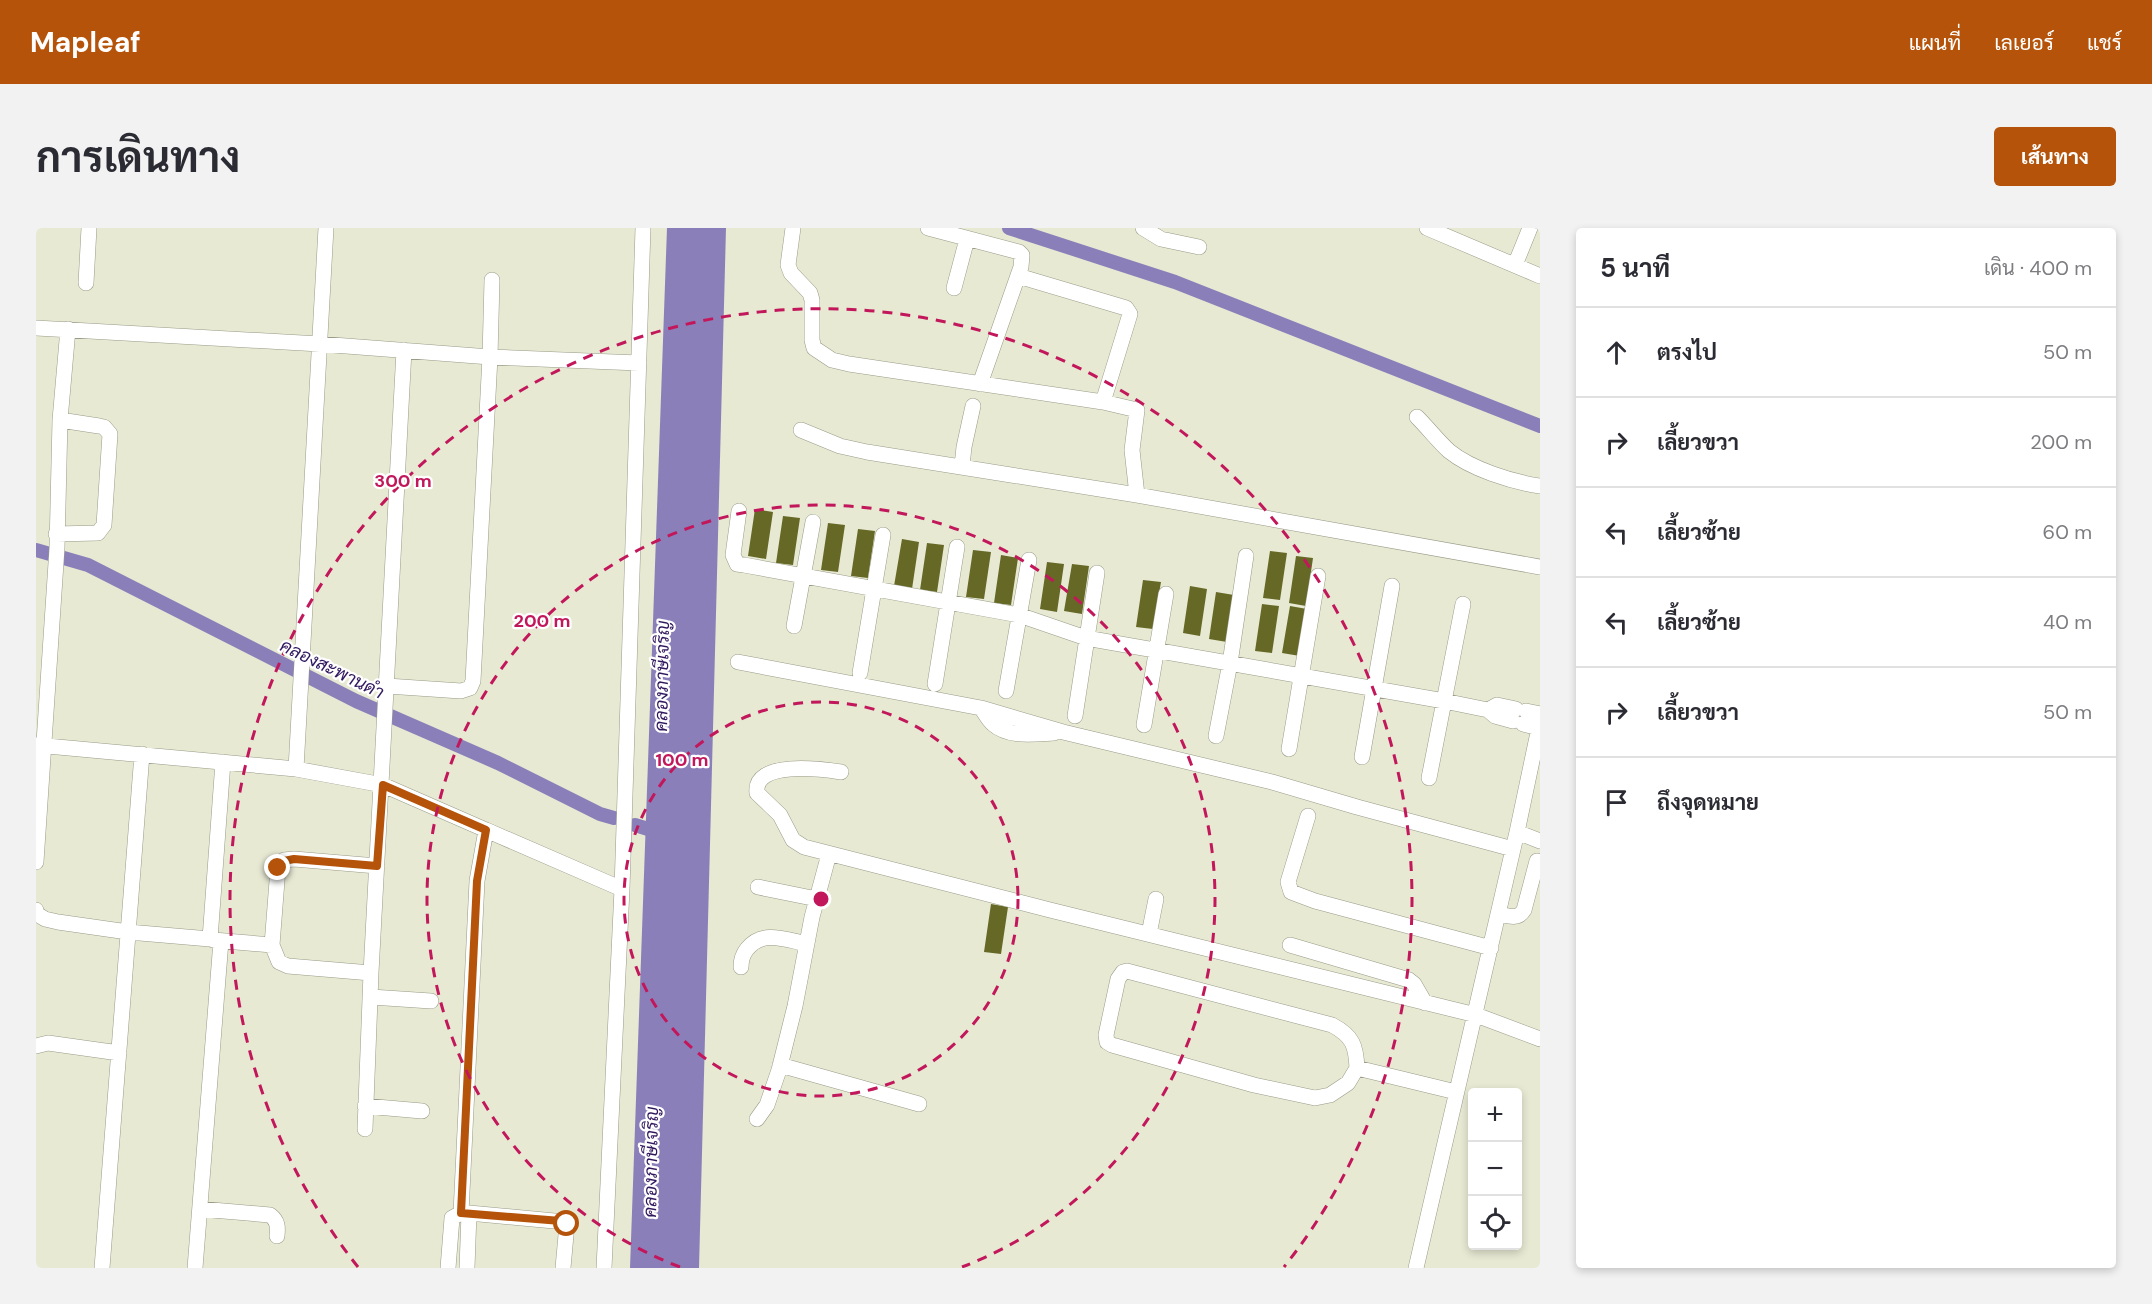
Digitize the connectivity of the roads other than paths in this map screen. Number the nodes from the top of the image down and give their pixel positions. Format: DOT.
graph roads {
  1 [pos="89,228"];
  2 [pos="326,228"];
  3 [pos="644,228"];
  4 [pos="793,228"];
  5 [pos="928,228"];
  6 [pos="1143,228"];
  7 [pos="1427,228"];
  8 [pos="1530,228"];
  9 [pos="967,239"];
  10 [pos="1199,247"];
  11 [pos="1515,265"];
  12 [pos="1018,276"];
  13 [pos="1540,276"];
  14 [pos="492,280"];
  15 [pos="86,283"];
  16 [pos="954,288"];
  17 [pos="36,328"];
  18 [pos="68,329"];
  19 [pos="320,344"];
  20 [pos="404,350"];
  21 [pos="490,357"];
  22 [pos="639,363"];
  23 [pos="980,384"];
  24 [pos="1103,402"];
  25 [pos="974,406"];
  26 [pos="1417,417"];
  27 [pos="60,420"];
  28 [pos="801,430"];
  29 [pos="962,466"];
  30 [pos="1540,486"];
  31 [pos="1137,495"];
  32 [pos="739,511"];
  33 [pos="813,522"];
  34 [pos="883,535"];
  35 [pos="56,541"];
  36 [pos="957,547"];
  37 [pos="1246,556"];
  38 [pos="1029,560"];
  39 [pos="1540,567"];
  40 [pos="1097,573"];
  41 [pos="803,576"];
  42 [pos="1318,576"];
  43 [pos="1392,586"];
  44 [pos="875,589"];
  45 [pos="1166,594"];
  46 [pos="947,602"];
  47 [pos="1463,604"];
  48 [pos="1019,615"];
  49 [pos="794,626"];
  50 [pos="1086,638"];
  51 [pos="1157,650"];
  52 [pos="738,662"];
  53 [pos="1230,663"];
  54 [pos="860,673"];
  55 [pos="1301,676"];
  56 [pos="934,684"];
  57 [pos="387,686"];
  58 [pos="1372,689"];
  59 [pos="1006,691"];
  60 [pos="1444,701"];
  61 [pos="1075,716"];
  62 [pos="1528,718"];
  63 [pos="1144,725"];
  64 [pos="1216,736"];
  65 [pos="40,746"];
  66 [pos="1289,749"];
  67 [pos="142,754"];
  68 [pos="1362,756"];
  69 [pos="223,762"];
  70 [pos="296,769"];
  71 [pos="841,772"];
  72 [pos="1535,772"];
  73 [pos="1429,778"];
  74 [pos="383,785"];
  75 [pos="1308,816"];
  76 [pos="486,830"];
  77 [pos="1517,832"];
  78 [pos="1540,841"];
  79 [pos="1513,849"];
  80 [pos="829,854"];
  81 [pos="1537,861"];
  82 [pos="36,862"];
  83 [pos="377,866"];
  84 [pos="758,887"];
  85 [pos="622,890"];
  86 [pos="817,899"];
  87 [pos="1156,899"];
  88 [pos="36,910"];
  89 [pos="1499,914"];
  90 [pos="128,932"];
  91 [pos="1149,934"];
  92 [pos="216,940"];
  93 [pos="807,944"];
  94 [pos="272,945"];
  95 [pos="1290,945"];
  96 [pos="1491,948"];
  97 [pos="741,967"];
  98 [pos="371,973"];
  99 [pos="371,997"];
  100 [pos="431,1001"];
  101 [pos="1425,1003"];
  102 [pos="1476,1016"];
  103 [pos="1540,1039"];
  104 [pos="36,1046"];
  105 [pos="119,1053"];
  106 [pos="780,1065"];
  107 [pos="1356,1068"];
  108 [pos="1456,1092"];
  109 [pos="919,1104"];
  110 [pos="366,1106"];
  111 [pos="422,1111"];
  112 [pos="757,1119"];
  113 [pos="365,1129"];
  114 [pos="200,1209"];
  115 [pos="465,1213"];
  116 [pos="277,1236"];
  117 [pos="102,1268"];
  118 [pos="195,1268"];
  119 [pos="448,1268"];
  120 [pos="467,1268"];
  121 [pos="563,1268"];
  122 [pos="604,1268"];
  123 [pos="1416,1268"];
  1 -- 15 [label="street"];
  2 -- 19 [label="street"];
  3 -- 22 [label="street"];
  4 -- 23 [label="street"];
  5 -- 9 [label="street"];
  6 -- 10 [label="street"];
  7 -- 11 [label="street"];
  8 -- 11 [label="street"];
  9 -- 12 [label="street"];
  9 -- 16 [label="street"];
  11 -- 13 [label="street"];
  12 -- 23 [label="street"];
  12 -- 24 [label="street"];
  14 -- 21 [label="street"];
  17 -- 18 [label="street"];
  18 -- 19 [label="street"];
  18 -- 27 [label="street"];
  19 -- 20 [label="street"];
  19 -- 70 [label="street"];
  20 -- 21 [label="street"];
  20 -- 57 [label="street"];
  21 -- 22 [label="street"];
  21 -- 57 [label="street"];
  22 -- 85 [label="street"];
  23 -- 24 [label="street"];
  24 -- 31 [label="street"];
  25 -- 29 [label="street"];
  26 -- 30 [label="street"];
  27 -- 35 [label="street"];
  27 -- 35 [label="street"];
  28 -- 29 [label="street"];
  29 -- 31 [label="street"];
  31 -- 39 [label="street"];
  32 -- 41 [label="street"];
  33 -- 41 [label="street"];
  34 -- 44 [label="street"];
  35 -- 65 [label="street"];
  36 -- 46 [label="street"];
  37 -- 53 [label="street"];
  38 -- 48 [label="street"];
  40 -- 50 [label="street"];
  41 -- 44 [label="street"];
  41 -- 49 [label="street"];
  42 -- 55 [label="street"];
  43 -- 58 [label="street"];
  44 -- 46 [label="street"];
  44 -- 54 [label="street"];
  45 -- 51 [label="street"];
  46 -- 48 [label="street"];
  46 -- 56 [label="street"];
  47 -- 60 [label="street"];
  48 -- 50 [label="street"];
  48 -- 59 [label="street"];
  50 -- 51 [label="street"];
  50 -- 61 [label="street"];
  51 -- 53 [label="street"];
  51 -- 63 [label="street"];
  52 -- 79 [label="street"];
  53 -- 55 [label="street"];
  53 -- 64 [label="street"];
  55 -- 58 [label="street"];
  55 -- 66 [label="street"];
  57 -- 74 [label="street"];
  58 -- 60 [label="street"];
  58 -- 68 [label="street"];
  60 -- 62 [label="street"];
  60 -- 73 [label="street"];
  62 -- 72 [label="street"];
  65 -- 67 [label="street"];
  65 -- 82 [label="street"];
  67 -- 69 [label="street"];
  67 -- 90 [label="street"];
  69 -- 70 [label="street"];
  69 -- 92 [label="street"];
  70 -- 74 [label="street"];
  71 -- 80 [label="street"];
  72 -- 77 [label="street"];
  74 -- 76 [label="street"];
  74 -- 83 [label="street"];
  75 -- 96 [label="street"];
  76 -- 85 [label="street"];
  76 -- 115 [label="street"];
  77 -- 78 [label="street"];
  77 -- 79 [label="street"];
  79 -- 89 [label="street"];
  80 -- 86 [label="street"];
  80 -- 91 [label="street"];
  81 -- 89 [label="street"];
  83 -- 94 [label="street"];
  83 -- 98 [label="street"];
  84 -- 86 [label="street"];
  85 -- 122 [label="street"];
  86 -- 93 [label="street"];
  87 -- 91 [label="street"];
  88 -- 90 [label="street"];
  89 -- 96 [label="street"];
  90 -- 92 [label="street"];
  90 -- 105 [label="street"];
  91 -- 101 [label="street"];
  92 -- 94 [label="street"];
  92 -- 114 [label="street"];
  93 -- 97 [label="street"];
  93 -- 106 [label="street"];
  94 -- 98 [label="street"];
  95 -- 101 [label="street"];
  96 -- 102 [label="street"];
  98 -- 99 [label="street"];
  99 -- 100 [label="street"];
  99 -- 110 [label="street"];
  101 -- 102 [label="street"];
  102 -- 103 [label="street"];
  102 -- 108 [label="street"];
  104 -- 105 [label="street"];
  105 -- 117 [label="street"];
  106 -- 109 [label="street"];
  106 -- 112 [label="street"];
  107 -- 107 [label="street"];
  107 -- 108 [label="street"];
  108 -- 123 [label="street"];
  110 -- 111 [label="street"];
  110 -- 113 [label="street"];
  114 -- 116 [label="street"];
  114 -- 118 [label="street"];
  115 -- 119 [label="street"];
  115 -- 120 [label="street"];
  115 -- 121 [label="street"];
}
